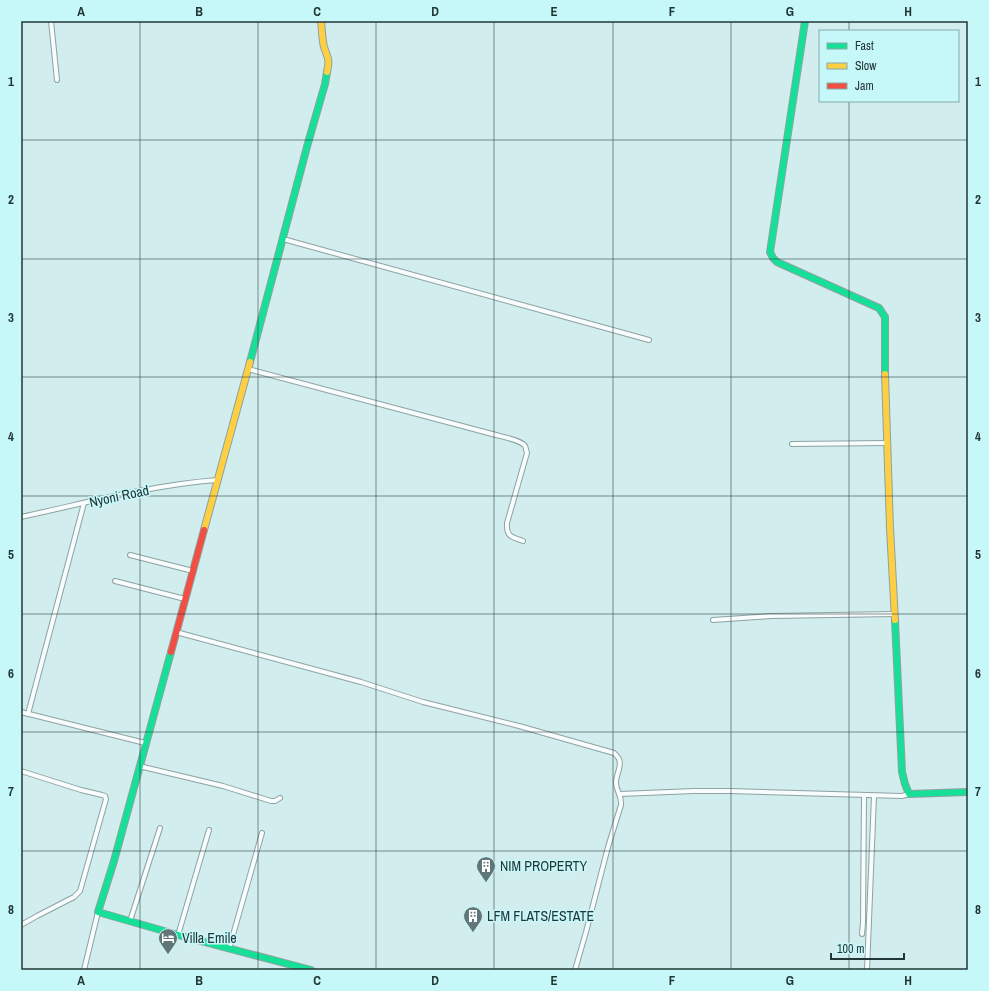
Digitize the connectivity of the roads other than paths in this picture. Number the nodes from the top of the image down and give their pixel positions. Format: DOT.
graph roads {
  1 [pos="51,21"];
  2 [pos="321,21"];
  3 [pos="805,21"];
  4 [pos="57,80"];
  5 [pos="283,239"];
  6 [pos="648,340"];
  7 [pos="248,369"];
  8 [pos="888,443"];
  9 [pos="792,444"];
  10 [pos="218,480"];
  11 [pos="84,503"];
  12 [pos="21,517"];
  13 [pos="523,541"];
  14 [pos="130,554"];
  15 [pos="192,572"];
  16 [pos="115,581"];
  17 [pos="185,600"];
  18 [pos="895,614"];
  19 [pos="713,620"];
  20 [pos="176,632"];
  21 [pos="21,712"];
  22 [pos="28,714"];
  23 [pos="145,743"];
  24 [pos="139,766"];
  25 [pos="21,770"];
  26 [pos="968,792"];
  27 [pos="620,794"];
  28 [pos="909,794"];
  29 [pos="864,795"];
  30 [pos="874,796"];
  31 [pos="280,798"];
  32 [pos="160,828"];
  33 [pos="208,830"];
  34 [pos="262,833"];
  35 [pos="98,912"];
  36 [pos="130,921"];
  37 [pos="21,925"];
  38 [pos="862,934"];
  39 [pos="178,935"];
  40 [pos="229,949"];
  41 [pos="84,970"];
  42 [pos="311,970"];
  43 [pos="575,970"];
  44 [pos="867,970"];
  1 -- 4 [label="street"];
  2 -- 5 [label="street"];
  3 -- 8 [label="street"];
  5 -- 6 [label="street"];
  5 -- 7 [label="street"];
  7 -- 10 [label="street"];
  7 -- 13 [label="street"];
  8 -- 9 [label="street"];
  8 -- 18 [label="street"];
  10 -- 11 [label="street, Nyoni Road"];
  10 -- 15 [label="street"];
  11 -- 12 [label="street, Nyoni Road"];
  11 -- 22 [label="street"];
  14 -- 15 [label="street"];
  15 -- 17 [label="street"];
  16 -- 17 [label="street"];
  17 -- 20 [label="street"];
  18 -- 19 [label="street"];
  18 -- 28 [label="street"];
  20 -- 23 [label="street"];
  20 -- 27 [label="street"];
  21 -- 22 [label="street"];
  22 -- 23 [label="street"];
  23 -- 24 [label="street"];
  24 -- 31 [label="street"];
  24 -- 35 [label="street"];
  25 -- 37 [label="street"];
  26 -- 28 [label="street"];
  27 -- 29 [label="street"];
  27 -- 43 [label="street"];
  28 -- 30 [label="street"];
  29 -- 30 [label="street"];
  29 -- 38 [label="street"];
  30 -- 44 [label="street"];
  32 -- 36 [label="street"];
  33 -- 39 [label="street"];
  34 -- 40 [label="street"];
  35 -- 36 [label="street"];
  35 -- 41 [label="street"];
  36 -- 39 [label="street"];
  39 -- 40 [label="street"];
  40 -- 42 [label="street"];
}
